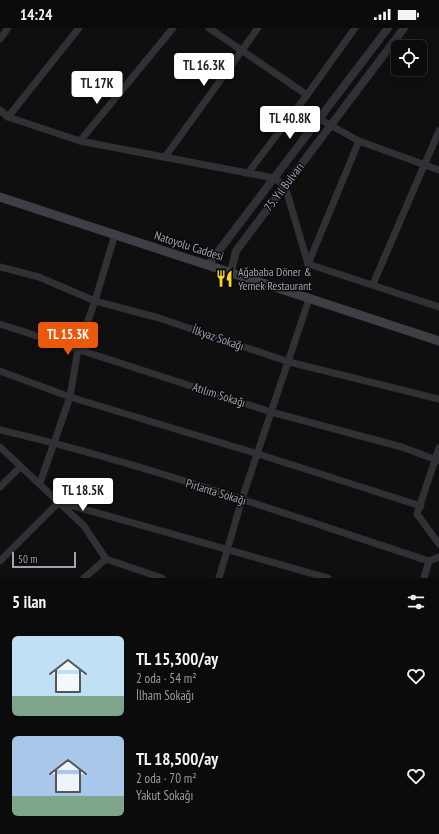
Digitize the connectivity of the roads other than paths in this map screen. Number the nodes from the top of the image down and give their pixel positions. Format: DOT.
graph roads {
  1 [pos="8,28"];
  2 [pos="79,28"];
  3 [pos="173,28"];
  4 [pos="209,28"];
  5 [pos="258,28"];
  6 [pos="355,28"];
  7 [pos="388,28"];
  8 [pos="404,28"];
  9 [pos="0,38"];
  10 [pos="241,50"];
  11 [pos="307,95"];
  12 [pos="0,110"];
  13 [pos="8,117"];
  14 [pos="319,119"];
  15 [pos="330,126"];
  16 [pos="439,131"];
  17 [pos="80,141"];
  18 [pos="359,141"];
  19 [pos="165,157"];
  20 [pos="425,166"];
  21 [pos="439,170"];
  22 [pos="248,173"];
  23 [pos="274,178"];
  24 [pos="285,186"];
  25 [pos="0,197"];
  26 [pos="115,234"];
  27 [pos="208,264"];
  28 [pos="308,264"];
  29 [pos="0,267"];
  30 [pos="231,272"];
  31 [pos="373,284"];
  32 [pos="309,299"];
  33 [pos="95,301"];
  34 [pos="439,307"];
  35 [pos="0,324"];
  36 [pos="439,342"];
  37 [pos="78,349"];
  38 [pos="289,362"];
  39 [pos="0,371"];
  40 [pos="70,397"];
  41 [pos="439,399"];
  42 [pos="271,412"];
  43 [pos="0,430"];
  44 [pos="54,443"];
  45 [pos="0,447"];
  46 [pos="439,448"];
  47 [pos="258,454"];
  48 [pos="438,460"];
  49 [pos="20,468"];
  50 [pos="40,483"];
  51 [pos="0,488"];
  52 [pos="242,500"];
  53 [pos="59,502"];
  54 [pos="421,506"];
  55 [pos="438,542"];
  56 [pos="227,551"];
  57 [pos="439,557"];
  58 [pos="106,559"];
  59 [pos="0,561"];
  60 [pos="429,561"];
  61 [pos="84,578"];
  62 [pos="162,578"];
  63 [pos="219,578"];
  64 [pos="328,578"];
  65 [pos="424,578"];
  1 -- 9 [label="street"];
  2 -- 13 [label="street"];
  3 -- 17 [label="street"];
  4 -- 10 [label="street"];
  5 -- 10 [label="street"];
  6 -- 11 [label="street"];
  7 -- 14 [label="street, 75. Yıl Bulvarı"];
  8 -- 15 [label="street, 75. Yıl Bulvarı"];
  10 -- 11 [label="street"];
  10 -- 19 [label="street"];
  11 -- 22 [label="street"];
  12 -- 13 [label="street"];
  13 -- 17 [label="street"];
  14 -- 15 [label="street"];
  14 -- 23 [label="street, 75. Yıl Bulvarı"];
  15 -- 18 [label="street"];
  15 -- 24 [label="street, 75. Yıl Bulvarı"];
  16 -- 20 [label="street"];
  17 -- 19 [label="street"];
  18 -- 20 [label="street"];
  18 -- 28 [label="street"];
  19 -- 22 [label="street"];
  20 -- 21 [label="street"];
  20 -- 31 [label="street"];
  22 -- 23 [label="street"];
  23 -- 24 [label="street"];
  23 -- 27 [label="street, 75. Yıl Bulvarı"];
  24 -- 28 [label="street"];
  24 -- 30 [label="street, 75. Yıl Bulvarı"];
  25 -- 26 [label="main road, Natoyolu Caddesi"];
  26 -- 27 [label="main road, Natoyolu Caddesi"];
  26 -- 33 [label="street"];
  27 -- 30 [label="main road, Natoyolu Caddesi"];
  28 -- 31 [label="street"];
  29 -- 33 [label="street, İlkyaz Sokağı"];
  30 -- 32 [label="main road, Natoyolu Caddesi"];
  31 -- 34 [label="street"];
  32 -- 36 [label="main road, Natoyolu Caddesi"];
  32 -- 38 [label="street"];
  33 -- 37 [label="street"];
  33 -- 38 [label="street, İlkyaz Sokağı"];
  35 -- 37 [label="street, Atılım Sokağı"];
  37 -- 40 [label="street"];
  37 -- 42 [label="street, Atılım Sokağı"];
  38 -- 41 [label="street, İlkyaz Sokağı"];
  38 -- 42 [label="street"];
  39 -- 40 [label="street"];
  40 -- 44 [label="street"];
  40 -- 47 [label="street"];
  42 -- 47 [label="street"];
  42 -- 48 [label="street, Atılım Sokağı"];
  43 -- 44 [label="street, Pırlanta Sokağı"];
  44 -- 50 [label="street"];
  44 -- 52 [label="street, Pırlanta Sokağı"];
  45 -- 49 [label="street"];
  46 -- 48 [label="street"];
  47 -- 52 [label="street"];
  47 -- 54 [label="street"];
  48 -- 54 [label="street"];
  49 -- 50 [label="street"];
  49 -- 51 [label="street"];
  50 -- 53 [label="street"];
  52 -- 56 [label="street"];
  52 -- 60 [label="street, Pırlanta Sokağı"];
  53 -- 56 [label="street"];
  53 -- 58 [label="street"];
  53 -- 59 [label="street"];
  54 -- 55 [label="street"];
  56 -- 63 [label="street"];
  56 -- 64 [label="street"];
  57 -- 60 [label="street"];
  58 -- 61 [label="street"];
  58 -- 62 [label="street"];
  60 -- 65 [label="street"];
}
